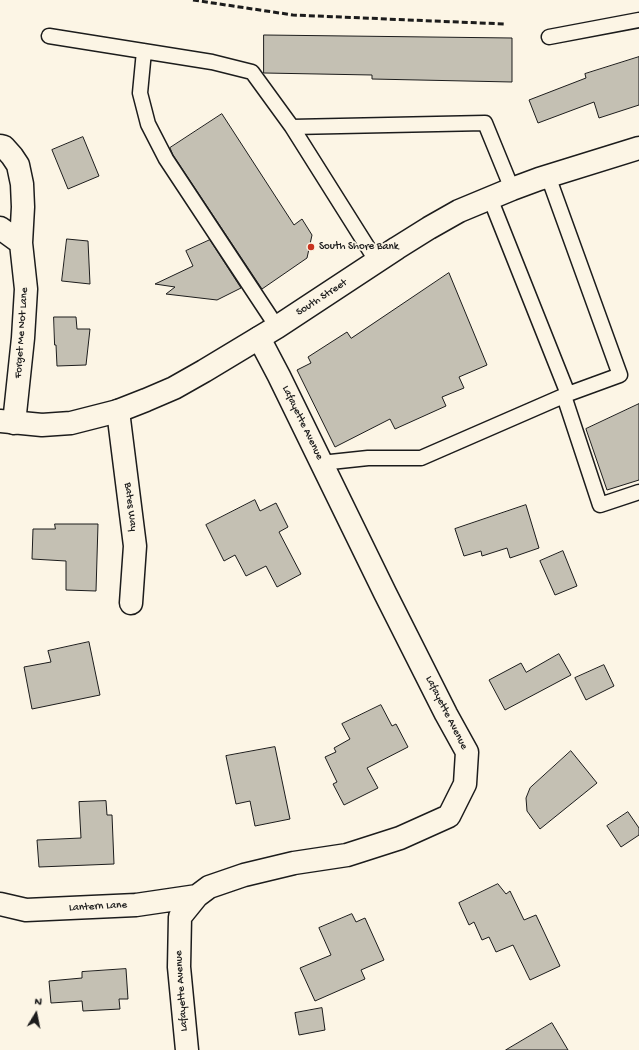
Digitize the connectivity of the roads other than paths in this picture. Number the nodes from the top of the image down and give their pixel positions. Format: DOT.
graph roads {
  1 [pos="639,20"];
  2 [pos="49,36"];
  3 [pos="548,37"];
  4 [pos="144,51"];
  5 [pos="292,128"];
  6 [pos="0,146"];
  7 [pos="639,148"];
  8 [pos="548,176"];
  9 [pos="512,189"];
  10 [pos="490,198"];
  11 [pos="0,228"];
  12 [pos="20,243"];
  13 [pos="376,262"];
  14 [pos="277,327"];
  15 [pos="259,338"];
  16 [pos="566,395"];
  17 [pos="118,411"];
  18 [pos="7,422"];
  19 [pos="321,463"];
  20 [pos="639,492"];
  21 [pos="131,603"];
  22 [pos="196,896"];
  23 [pos="0,904"];
  24 [pos="187,1050"];
  1 -- 3 [label="lane"];
  2 -- 4 [label="lane"];
  4 -- 5 [label="lane"];
  4 -- 14 [label="lane"];
  5 -- 9 [label="lane"];
  5 -- 13 [label="lane"];
  6 -- 12 [label="street, Forget Me Not Lane"];
  7 -- 8 [label="street, South Street"];
  8 -- 9 [label="street, South Street"];
  8 -- 16 [label="lane"];
  9 -- 10 [label="street, South Street"];
  10 -- 13 [label="street, South Street"];
  10 -- 16 [label="lane"];
  11 -- 12 [label="street"];
  12 -- 18 [label="street, Forget Me Not Lane"];
  13 -- 14 [label="street, South Street"];
  14 -- 15 [label="street, South Street"];
  15 -- 17 [label="street, South Street"];
  15 -- 19 [label="street, Lafayette Avenue"];
  16 -- 19 [label="lane"];
  16 -- 20 [label="lane"];
  17 -- 18 [label="street, South Street"];
  17 -- 21 [label="street, Bates Way"];
  19 -- 22 [label="street, Lafayette Avenue"];
  22 -- 23 [label="street, Lantern Lane"];
  22 -- 24 [label="street, Lafayette Avenue"];
}
